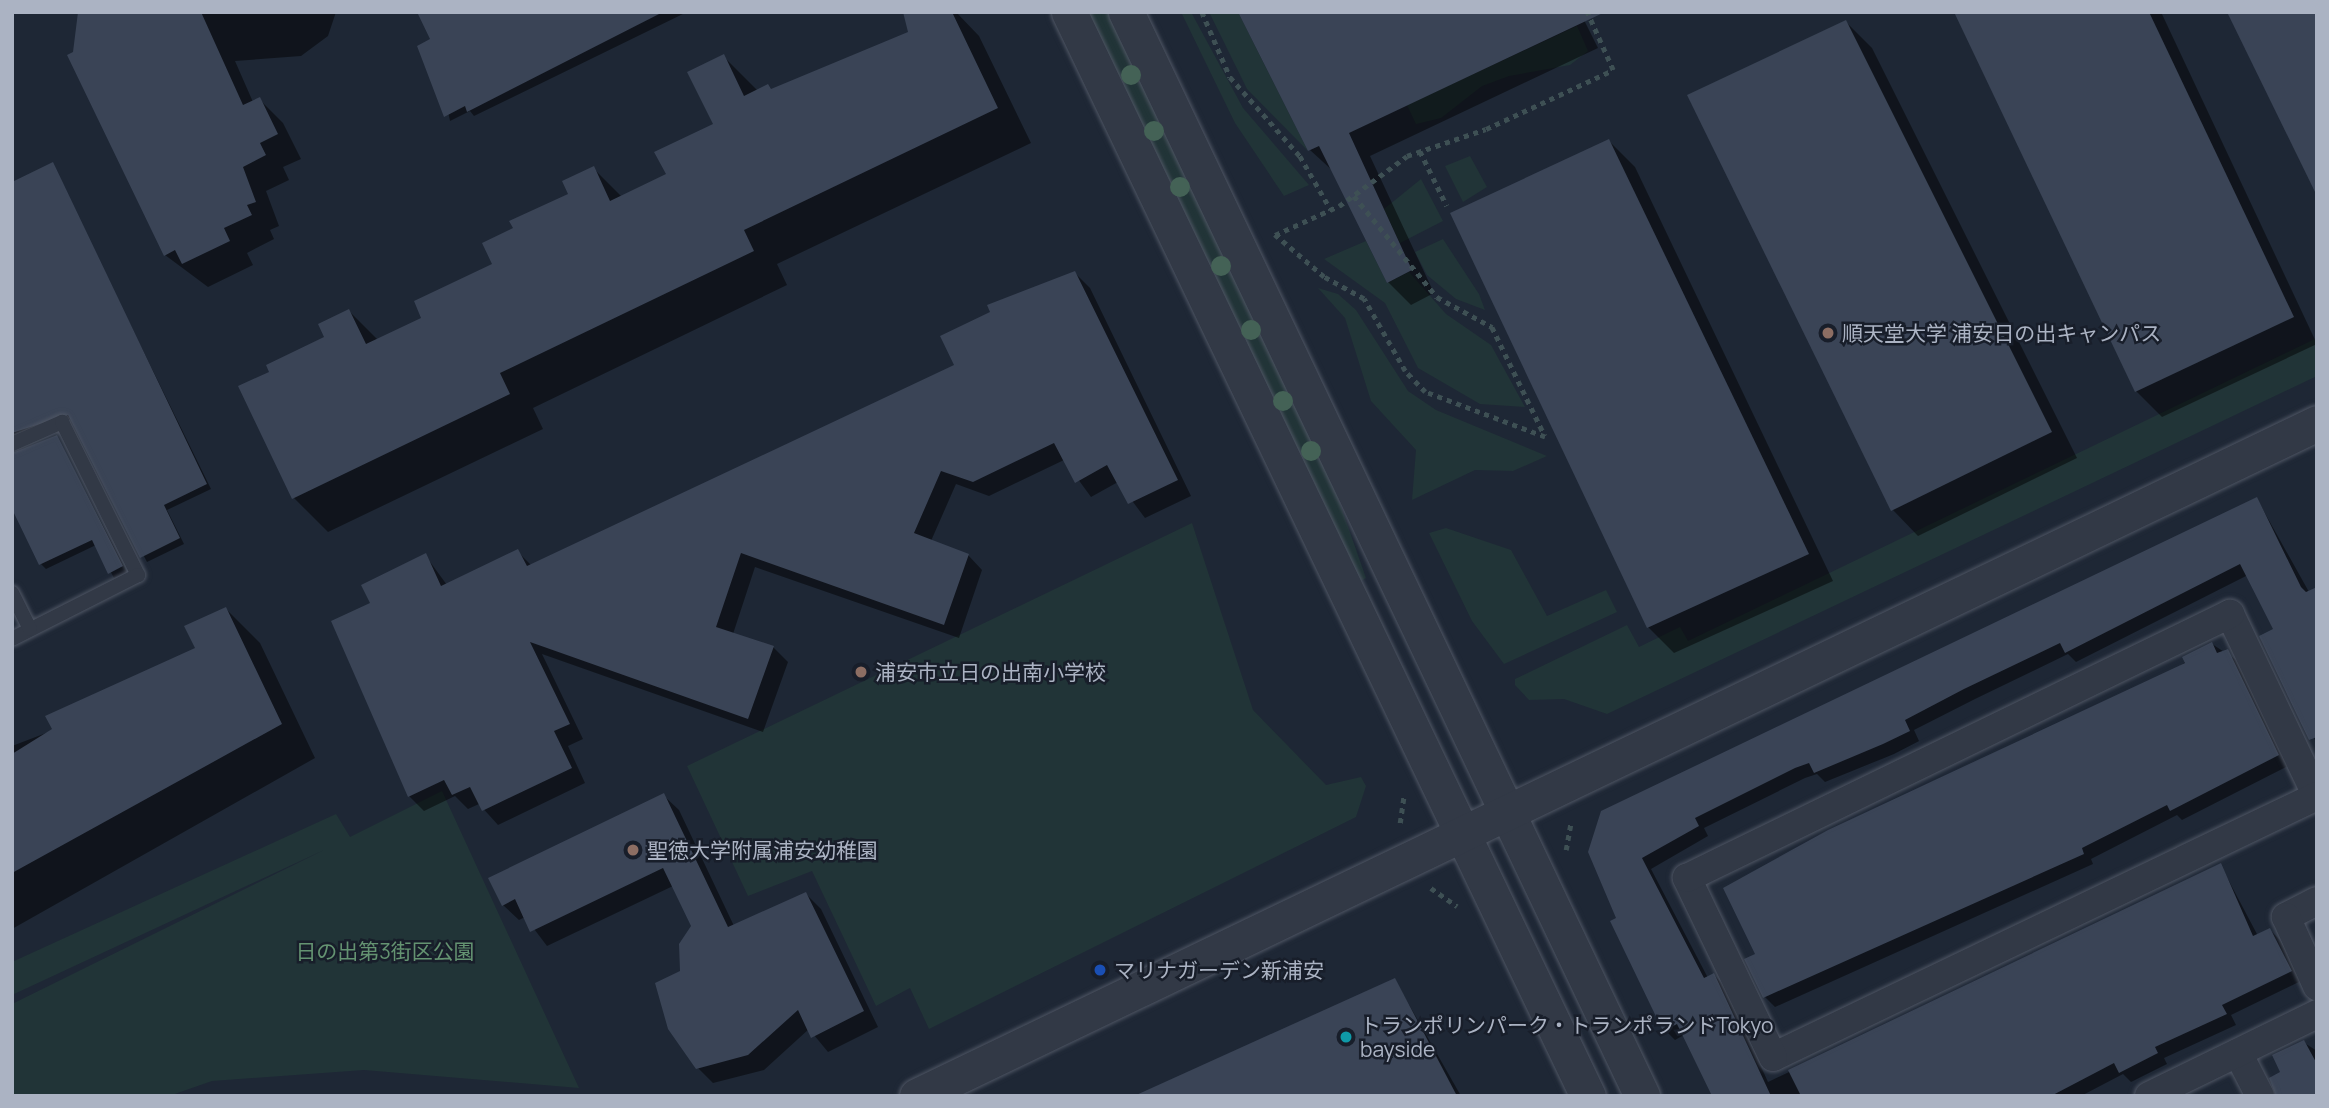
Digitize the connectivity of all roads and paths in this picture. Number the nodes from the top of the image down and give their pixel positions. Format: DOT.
graph roads {
  1 [pos="1069,12"];
  2 [pos="1126,12"];
  3 [pos="1202,12"];
  4 [pos="1587,12"];
  5 [pos="1420,151"];
  6 [pos="1354,196"];
  7 [pos="1447,206"];
  8 [pos="1331,210"];
  9 [pos="2317,423"];
  10 [pos="12,444"];
  11 [pos="12,593"];
  12 [pos="30,629"];
  13 [pos="12,639"];
  14 [pos="2317,796"];
  15 [pos="1510,808"];
  16 [pos="1461,832"];
  17 [pos="2317,901"];
  18 [pos="2317,986"];
  19 [pos="2317,1014"];
  20 [pos="2238,1053"];
  21 [pos="917,1096"];
  22 [pos="1588,1096"];
  23 [pos="1642,1096"];
  24 [pos="2149,1096"];
  25 [pos="2260,1096"];
  1 -- 16 [label="street"];
  2 -- 15 [label="street"];
  3 -- 8 [label="path"];
  4 -- 5 [label="path"];
  5 -- 6 [label="path"];
  5 -- 7 [label="path"];
  6 -- 8 [label="path"];
  6 -- 8 [label="path"];
  9 -- 15 [label="street"];
  10 -- 12 [label="lane"];
  11 -- 12 [label="lane"];
  12 -- 13 [label="lane"];
  14 -- 14 [label="street"];
  15 -- 16 [label="street"];
  15 -- 23 [label="street"];
  16 -- 21 [label="street"];
  16 -- 22 [label="street"];
  17 -- 18 [label="street"];
  19 -- 20 [label="street"];
  20 -- 24 [label="street"];
  20 -- 25 [label="street"];
}
